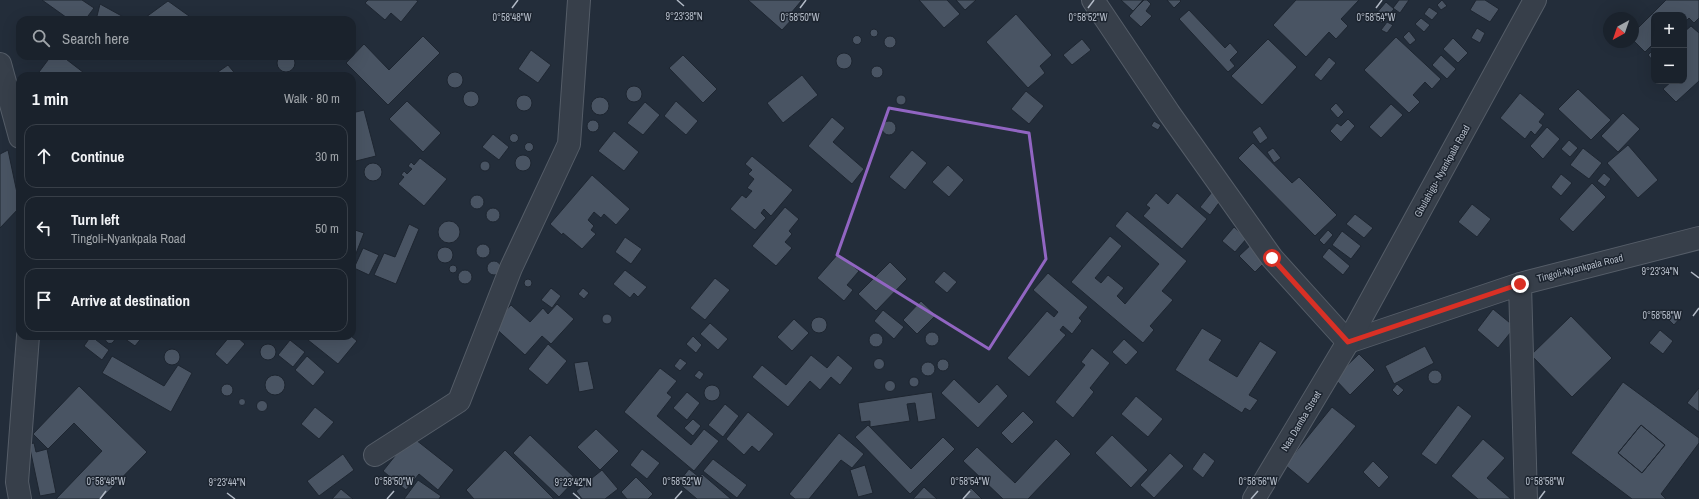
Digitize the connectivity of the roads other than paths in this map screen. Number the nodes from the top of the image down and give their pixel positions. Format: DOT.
graph roads {
  1 [pos="579,0"];
  2 [pos="1093,0"];
  3 [pos="1535,0"];
  4 [pos="0,64"];
  5 [pos="16,122"];
  6 [pos="1699,238"];
  7 [pos="1520,284"];
  8 [pos="28,340"];
  9 [pos="1348,342"];
  10 [pos="375,455"];
  11 [pos="20,499"];
  12 [pos="1254,499"];
  13 [pos="1526,499"];
  1 -- 10 [label="street"];
  2 -- 9 [label="street"];
  3 -- 9 [label="street, Gbulahigu- Nyankpala Road"];
  4 -- 5 [label="street"];
  6 -- 7 [label="street, Tingoli-Nyankpala Road"];
  7 -- 9 [label="street, Tingoli-Nyankpala Road"];
  7 -- 13 [label="street"];
  8 -- 11 [label="street"];
  9 -- 12 [label="street, Naa Damba Street"];
}
